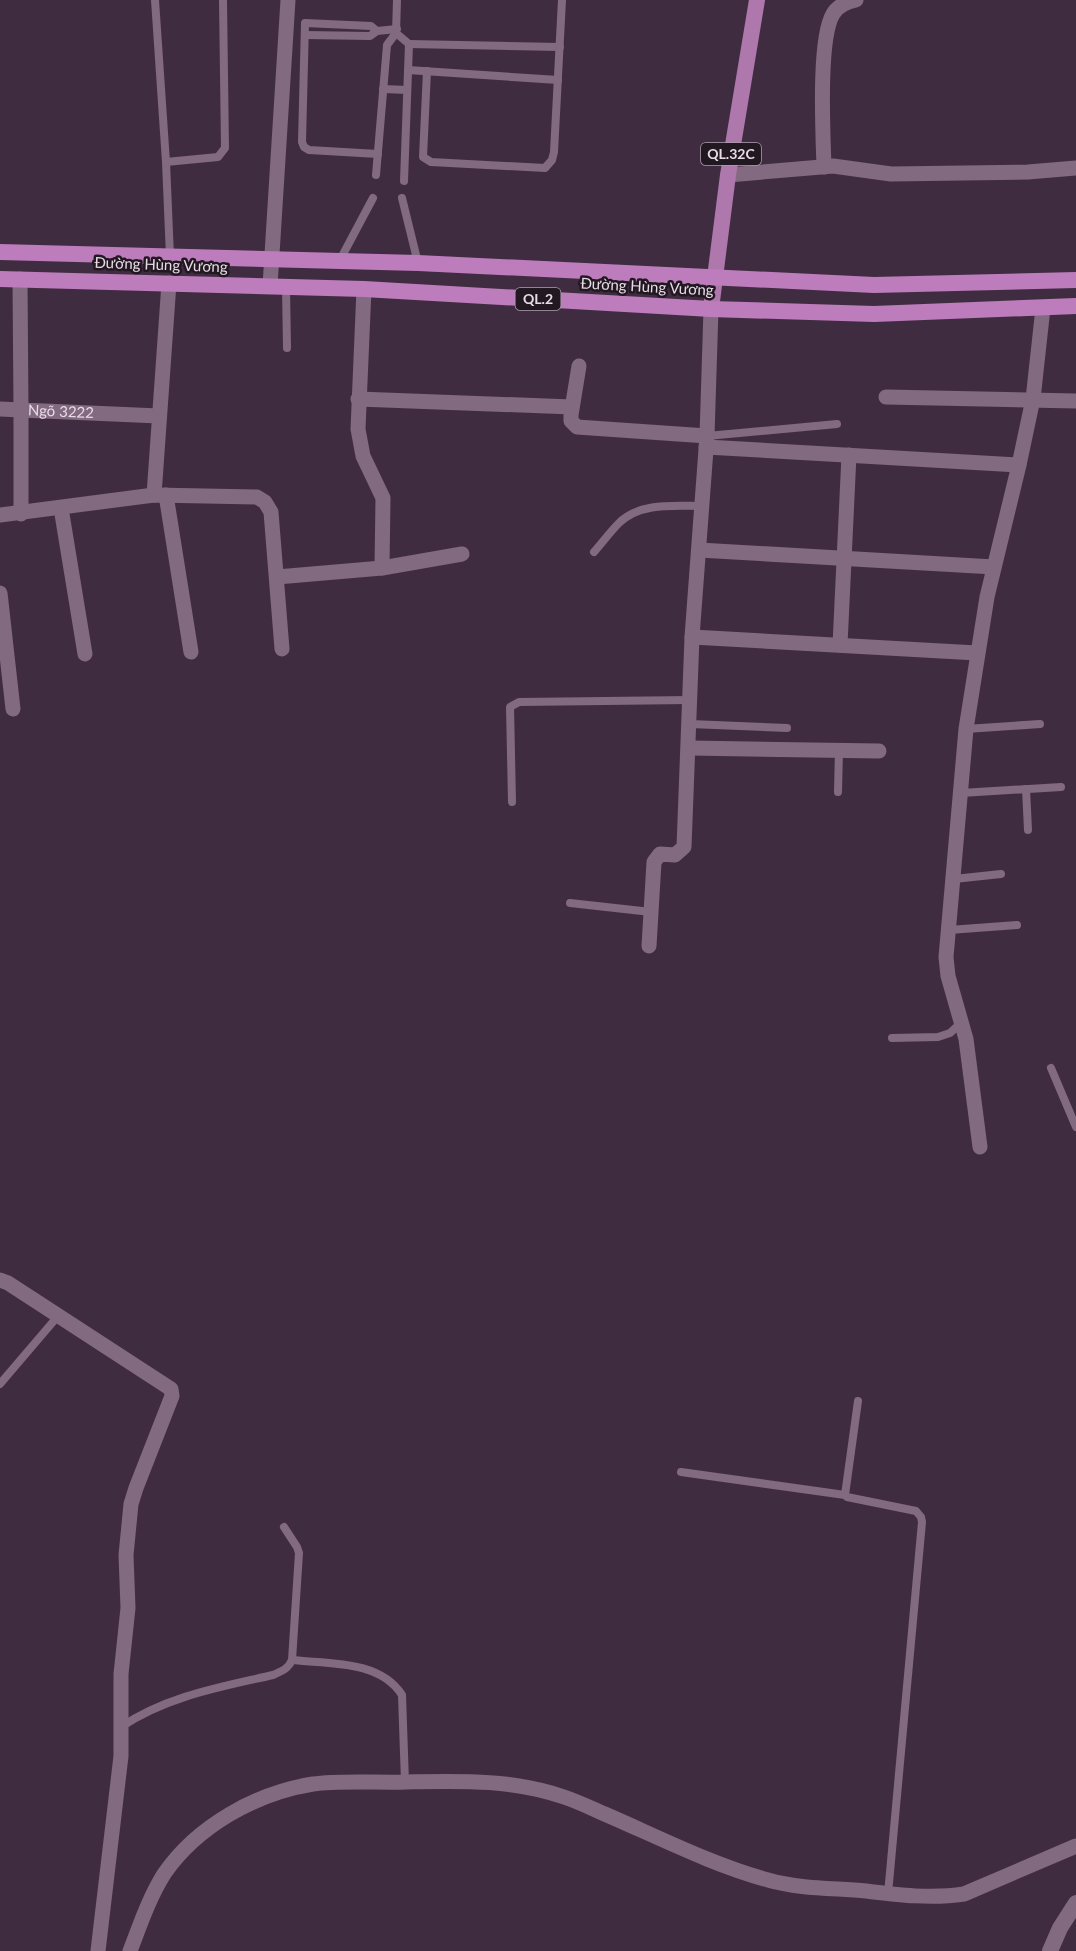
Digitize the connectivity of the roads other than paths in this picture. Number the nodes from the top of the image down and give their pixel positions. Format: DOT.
graph roads {
  1 [pos="154,0"];
  2 [pos="223,0"];
  3 [pos="288,0"];
  4 [pos="397,0"];
  5 [pos="562,0"];
  6 [pos="757,0"];
  7 [pos="856,0"];
  8 [pos="377,31"];
  9 [pos="397,31"];
  10 [pos="305,35"];
  11 [pos="409,44"];
  12 [pos="560,48"];
  13 [pos="408,70"];
  14 [pos="427,71"];
  15 [pos="558,80"];
  16 [pos="383,89"];
  17 [pos="407,90"];
  18 [pos="378,154"];
  19 [pos="166,162"];
  20 [pos="824,167"];
  21 [pos="1076,168"];
  22 [pos="728,175"];
  23 [pos="376,176"];
  24 [pos="404,181"];
  25 [pos="373,198"];
  26 [pos="402,198"];
  27 [pos="0,252"];
  28 [pos="170,256"];
  29 [pos="272,259"];
  30 [pos="340,260"];
  31 [pos="418,263"];
  32 [pos="715,278"];
  33 [pos="0,279"];
  34 [pos="20,279"];
  35 [pos="1076,280"];
  36 [pos="169,283"];
  37 [pos="278,286"];
  38 [pos="364,289"];
  39 [pos="1076,306"];
  40 [pos="1043,308"];
  41 [pos="711,309"];
  42 [pos="287,348"];
  43 [pos="579,366"];
  44 [pos="886,397"];
  45 [pos="358,399"];
  46 [pos="1033,399"];
  47 [pos="1076,401"];
  48 [pos="572,407"];
  49 [pos="0,409"];
  50 [pos="21,410"];
  51 [pos="159,416"];
  52 [pos="837,424"];
  53 [pos="706,441"];
  54 [pos="849,455"];
  55 [pos="1019,465"];
  56 [pos="160,495"];
  57 [pos="702,506"];
  58 [pos="61,508"];
  59 [pos="21,514"];
  60 [pos="0,515"];
  61 [pos="699,550"];
  62 [pos="594,552"];
  63 [pos="462,554"];
  64 [pos="844,557"];
  65 [pos="994,567"];
  66 [pos="382,568"];
  67 [pos="277,577"];
  68 [pos="0,593"];
  69 [pos="692,637"];
  70 [pos="840,645"];
  71 [pos="282,649"];
  72 [pos="191,652"];
  73 [pos="977,653"];
  74 [pos="85,654"];
  75 [pos="690,700"];
  76 [pos="13,709"];
  77 [pos="690,724"];
  78 [pos="1040,724"];
  79 [pos="787,728"];
  80 [pos="966,729"];
  81 [pos="689,748"];
  82 [pos="839,750"];
  83 [pos="879,750"];
  84 [pos="1061,787"];
  85 [pos="1026,789"];
  86 [pos="838,792"];
  87 [pos="961,793"];
  88 [pos="512,802"];
  89 [pos="1028,830"];
  90 [pos="1001,874"];
  91 [pos="954,879"];
  92 [pos="570,903"];
  93 [pos="651,912"];
  94 [pos="1017,925"];
  95 [pos="949,930"];
  96 [pos="649,946"];
  97 [pos="962,1022"];
  98 [pos="892,1038"];
  99 [pos="1051,1068"];
  100 [pos="1076,1127"];
  101 [pos="980,1147"];
  102 [pos="0,1280"];
  103 [pos="58,1316"];
  104 [pos="0,1384"];
  105 [pos="858,1401"];
  106 [pos="681,1472"];
  107 [pos="845,1495"];
  108 [pos="284,1527"];
  109 [pos="292,1660"];
  110 [pos="120,1728"];
  111 [pos="405,1782"];
  112 [pos="1076,1846"];
  113 [pos="888,1894"];
  114 [pos="1076,1903"];
  115 [pos="98,1951"];
  116 [pos="130,1951"];
  117 [pos="1050,1951"];
  1 -- 19 [label="lane"];
  2 -- 19 [label="lane"];
  3 -- 29 [label="street"];
  4 -- 9 [label="lane"];
  5 -- 12 [label="lane"];
  6 -- 22 [label="main road, QL.32C"];
  7 -- 20 [label="street"];
  8 -- 9 [label="lane"];
  8 -- 10 [label="lane"];
  8 -- 10 [label="lane"];
  9 -- 11 [label="lane"];
  9 -- 16 [label="lane"];
  10 -- 18 [label="lane"];
  11 -- 12 [label="lane"];
  11 -- 13 [label="lane"];
  12 -- 15 [label="lane"];
  13 -- 14 [label="lane"];
  13 -- 17 [label="lane"];
  14 -- 15 [label="lane"];
  14 -- 15 [label="lane"];
  16 -- 17 [label="lane"];
  16 -- 18 [label="lane"];
  17 -- 24 [label="lane"];
  18 -- 23 [label="lane"];
  19 -- 28 [label="lane"];
  20 -- 21 [label="street"];
  20 -- 22 [label="street"];
  22 -- 32 [label="main road, QL.32C"];
  25 -- 30 [label="lane"];
  26 -- 31 [label="lane"];
  27 -- 28 [label="highway, Đường Hùng Vương / QL.2"];
  28 -- 29 [label="highway, Đường Hùng Vương / QL.2"];
  29 -- 30 [label="highway, Đường Hùng Vương / QL.2"];
  29 -- 37 [label="street"];
  30 -- 31 [label="highway, Đường Hùng Vương / QL.2"];
  31 -- 32 [label="highway, Đường Hùng Vương / QL.2"];
  32 -- 35 [label="highway, Đường Hùng Vương / QL.2"];
  32 -- 41 [label="main road, QL.32C"];
  33 -- 34 [label="highway, Đường Hùng Vương / QL.2"];
  34 -- 36 [label="highway, Đường Hùng Vương / QL.2"];
  34 -- 50 [label="street, Ngõ 3222"];
  36 -- 37 [label="highway, Đường Hùng Vương / QL.2"];
  36 -- 51 [label="street"];
  37 -- 38 [label="highway, Đường Hùng Vương / QL.2"];
  37 -- 42 [label="lane"];
  38 -- 41 [label="highway, Đường Hùng Vương / QL.2"];
  38 -- 45 [label="street"];
  39 -- 40 [label="highway, Đường Hùng Vương / QL.2"];
  40 -- 41 [label="highway, Đường Hùng Vương / QL.2"];
  40 -- 46 [label="street"];
  41 -- 53 [label="street"];
  43 -- 48 [label="street"];
  44 -- 46 [label="street"];
  45 -- 48 [label="street"];
  45 -- 66 [label="street"];
  46 -- 47 [label="street"];
  46 -- 55 [label="street"];
  48 -- 53 [label="street"];
  49 -- 50 [label="street"];
  50 -- 51 [label="street, Ngõ 3222"];
  50 -- 59 [label="street"];
  51 -- 56 [label="street"];
  52 -- 53 [label="lane"];
  53 -- 54 [label="street"];
  53 -- 57 [label="street"];
  54 -- 55 [label="street"];
  54 -- 64 [label="street"];
  55 -- 65 [label="street"];
  56 -- 58 [label="street"];
  56 -- 67 [label="street"];
  56 -- 72 [label="street"];
  57 -- 61 [label="street"];
  57 -- 62 [label="lane"];
  58 -- 59 [label="street"];
  58 -- 74 [label="street"];
  59 -- 60 [label="street"];
  61 -- 64 [label="street"];
  61 -- 69 [label="street"];
  63 -- 66 [label="street"];
  64 -- 65 [label="street"];
  64 -- 70 [label="street"];
  65 -- 73 [label="street"];
  66 -- 67 [label="street"];
  67 -- 71 [label="street"];
  68 -- 76 [label="street"];
  69 -- 70 [label="street"];
  69 -- 75 [label="street"];
  70 -- 73 [label="street"];
  73 -- 80 [label="street"];
  75 -- 77 [label="street"];
  75 -- 88 [label="lane"];
  77 -- 79 [label="lane"];
  77 -- 81 [label="street"];
  78 -- 80 [label="lane"];
  80 -- 87 [label="street"];
  81 -- 82 [label="street"];
  81 -- 93 [label="street"];
  82 -- 83 [label="street"];
  82 -- 86 [label="lane"];
  84 -- 85 [label="lane"];
  85 -- 87 [label="lane"];
  85 -- 89 [label="lane"];
  87 -- 91 [label="street"];
  90 -- 91 [label="lane"];
  91 -- 95 [label="street"];
  92 -- 93 [label="lane"];
  93 -- 96 [label="street"];
  94 -- 95 [label="lane"];
  95 -- 97 [label="street"];
  97 -- 98 [label="lane"];
  97 -- 101 [label="street"];
  99 -- 100 [label="lane"];
  102 -- 103 [label="street"];
  103 -- 104 [label="lane"];
  103 -- 110 [label="street"];
  105 -- 107 [label="lane"];
  106 -- 107 [label="lane"];
  107 -- 113 [label="lane"];
  108 -- 109 [label="lane"];
  109 -- 110 [label="lane"];
  109 -- 111 [label="lane"];
  110 -- 115 [label="street"];
  111 -- 113 [label="street"];
  111 -- 116 [label="street"];
  112 -- 113 [label="street"];
  114 -- 117 [label="street"];
}
